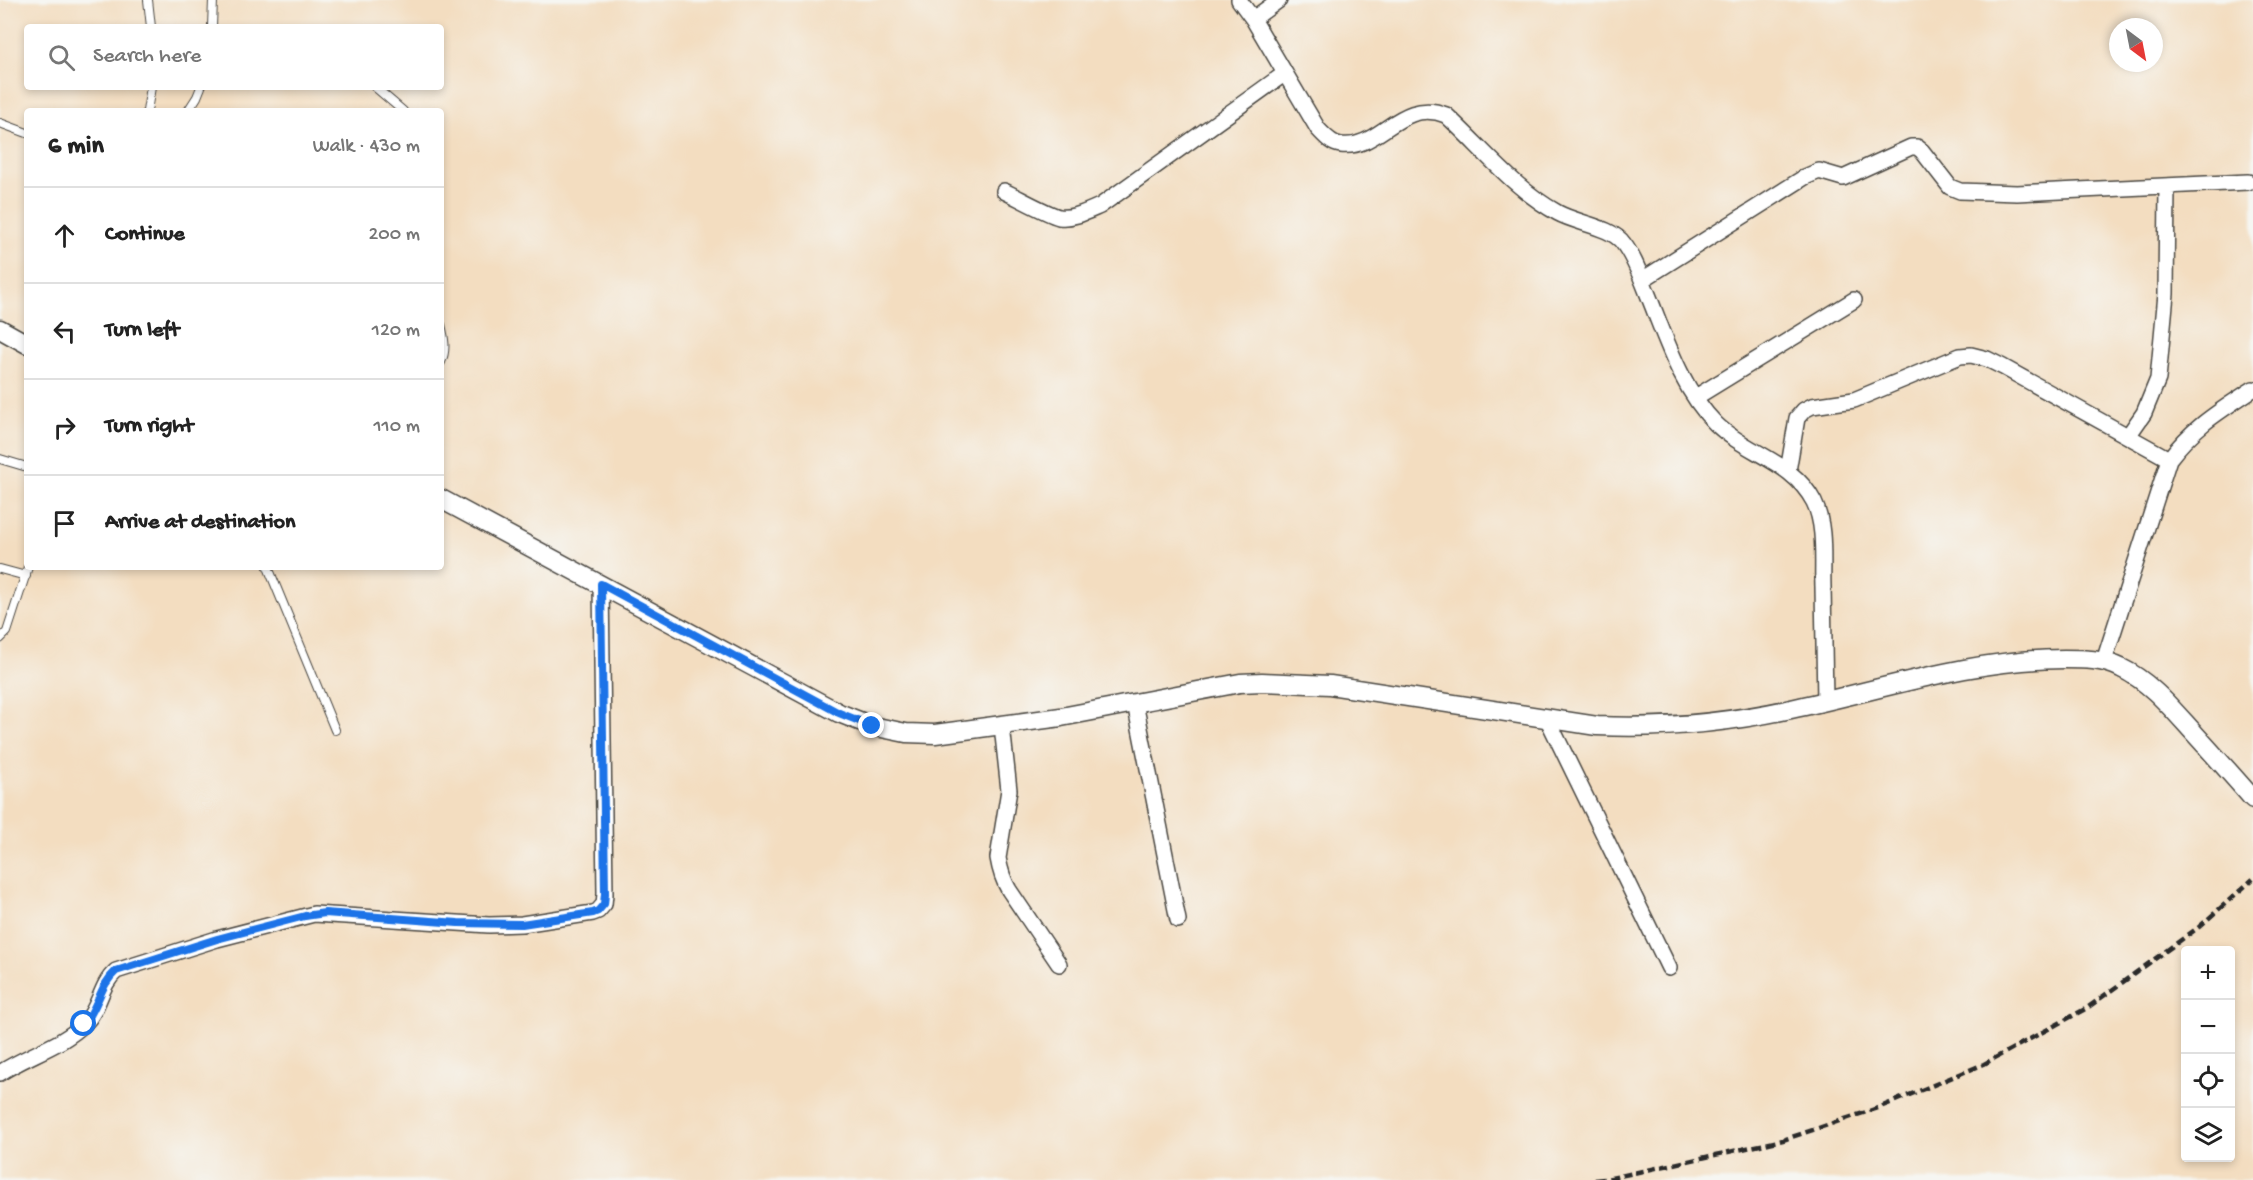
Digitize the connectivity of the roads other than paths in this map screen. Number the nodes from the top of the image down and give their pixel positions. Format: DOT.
graph roads {
  1 [pos="148,0"];
  2 [pos="213,0"];
  3 [pos="1239,0"];
  4 [pos="1279,0"];
  5 [pos="1253,19"];
  6 [pos="151,24"];
  7 [pos="212,24"];
  8 [pos="1284,74"];
  9 [pos="150,90"];
  10 [pos="199,90"];
  11 [pos="379,90"];
  12 [pos="148,108"];
  13 [pos="190,108"];
  14 [pos="400,108"];
  15 [pos="0,123"];
  16 [pos="24,132"];
  17 [pos="2248,182"];
  18 [pos="2167,186"];
  19 [pos="1004,190"];
  20 [pos="1642,280"];
  21 [pos="1854,300"];
  22 [pos="0,329"];
  23 [pos="24,342"];
  24 [pos="2253,389"];
  25 [pos="1696,397"];
  26 [pos="2128,436"];
  27 [pos="0,459"];
  28 [pos="2169,459"];
  29 [pos="24,466"];
  30 [pos="1788,471"];
  31 [pos="444,501"];
  32 [pos="0,569"];
  33 [pos="27,570"];
  34 [pos="269,570"];
  35 [pos="26,576"];
  36 [pos="601,584"];
  37 [pos="0,639"];
  38 [pos="2104,661"];
  39 [pos="1825,701"];
  40 [pos="1135,703"];
  41 [pos="1547,718"];
  42 [pos="1002,726"];
  43 [pos="335,730"];
  44 [pos="2253,799"];
  45 [pos="1178,920"];
  46 [pos="1059,964"];
  47 [pos="1669,968"];
  48 [pos="0,1073"];
  1 -- 6 [label="lane"];
  2 -- 7 [label="lane"];
  3 -- 5 [label="street"];
  4 -- 5 [label="street"];
  5 -- 8 [label="street"];
  8 -- 19 [label="street"];
  8 -- 20 [label="street"];
  9 -- 12 [label="lane"];
  10 -- 13 [label="lane"];
  11 -- 14 [label="lane"];
  15 -- 16 [label="lane"];
  17 -- 18 [label="street"];
  18 -- 20 [label="street"];
  18 -- 26 [label="street"];
  20 -- 25 [label="street"];
  21 -- 25 [label="street"];
  22 -- 23 [label="street"];
  24 -- 28 [label="street"];
  25 -- 30 [label="street"];
  26 -- 28 [label="street"];
  26 -- 30 [label="street"];
  27 -- 29 [label="lane"];
  28 -- 38 [label="street"];
  30 -- 39 [label="street"];
  31 -- 36 [label="street"];
  32 -- 35 [label="lane"];
  33 -- 35 [label="lane"];
  34 -- 43 [label="lane"];
  35 -- 37 [label="lane"];
  36 -- 42 [label="street"];
  36 -- 48 [label="street"];
  38 -- 39 [label="street"];
  38 -- 44 [label="street"];
  39 -- 41 [label="street"];
  40 -- 41 [label="street"];
  40 -- 42 [label="street"];
  40 -- 45 [label="street"];
  41 -- 47 [label="street"];
  42 -- 46 [label="street"];
}
